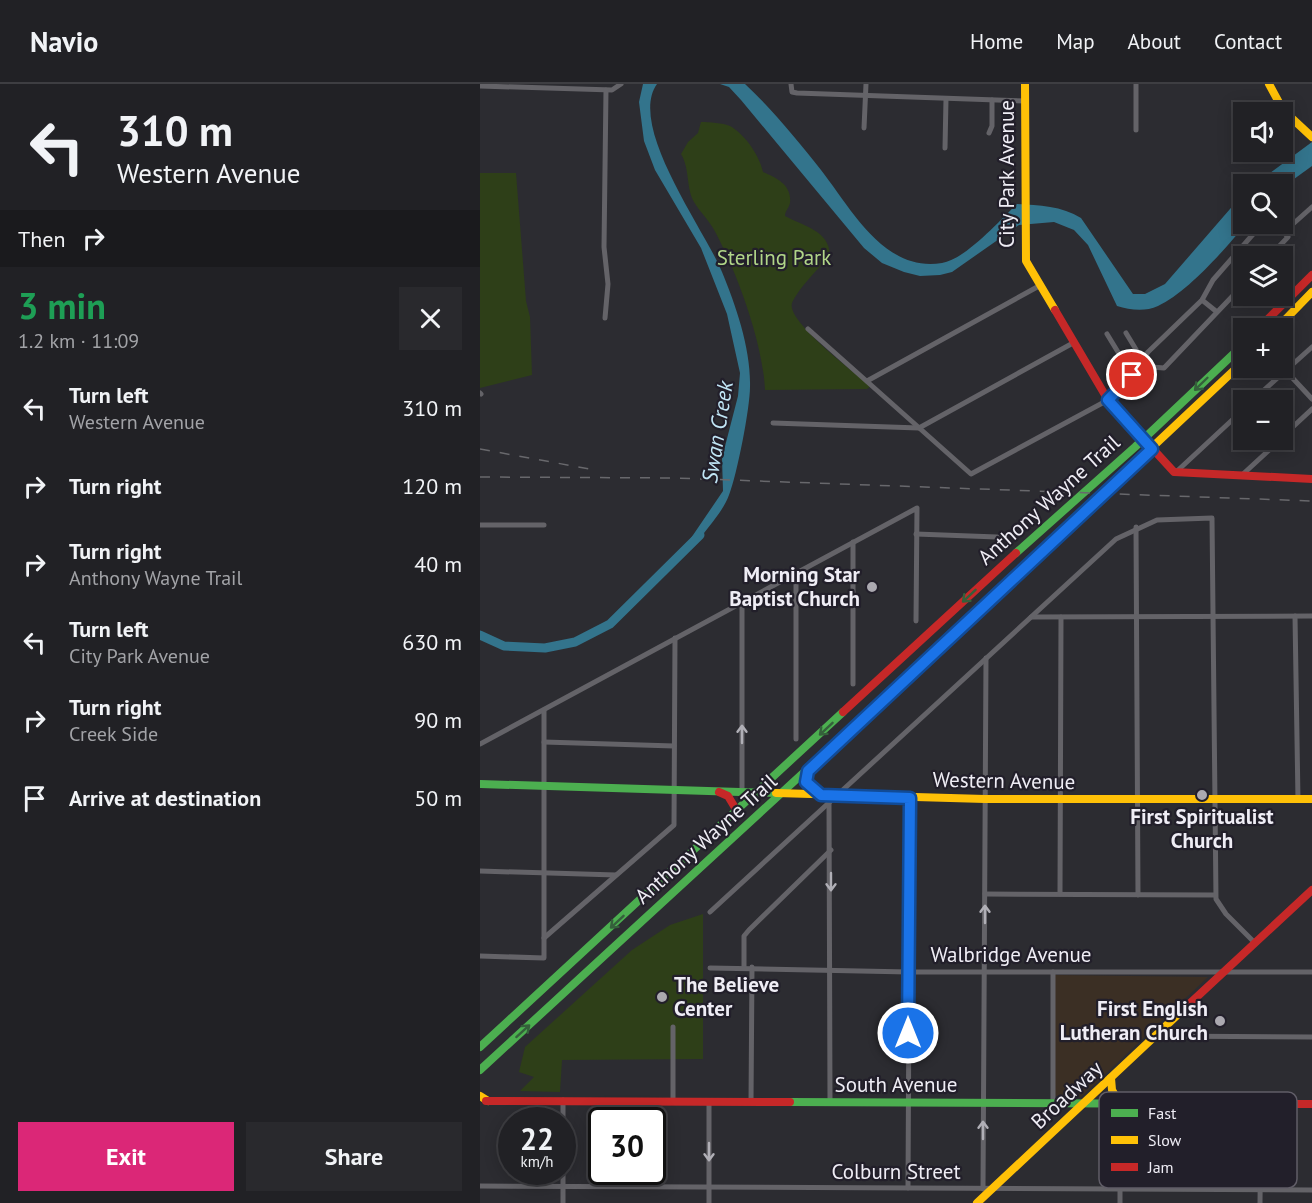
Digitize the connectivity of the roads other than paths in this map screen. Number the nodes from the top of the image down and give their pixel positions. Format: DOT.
graph roads {
  1 [pos="621,84"];
  2 [pos="791,84"];
  3 [pos="866,84"];
  4 [pos="1025,84"];
  5 [pos="1136,84"];
  6 [pos="1269,84"];
  7 [pos="480,86"];
  8 [pos="533,86"];
  9 [pos="606,90"];
  10 [pos="866,96"];
  11 [pos="946,99"];
  12 [pos="992,100"];
  13 [pos="1025,101"];
  14 [pos="864,128"];
  15 [pos="1136,130"];
  16 [pos="989,133"];
  17 [pos="1310,136"];
  18 [pos="945,148"];
  19 [pos="1312,207"];
  20 [pos="1293,224"];
  21 [pos="1253,234"];
  22 [pos="1286,234"];
  23 [pos="1279,246"];
  24 [pos="1312,267"];
  25 [pos="1312,275"];
  26 [pos="1039,286"];
  27 [pos="1293,291"];
  28 [pos="1293,293"];
  29 [pos="1312,294"];
  30 [pos="1233,295"];
  31 [pos="1202,300"];
  32 [pos="1280,306"];
  33 [pos="1217,312"];
  34 [pos="605,318"];
  35 [pos="1269,318"];
  36 [pos="1287,318"];
  37 [pos="808,329"];
  38 [pos="1126,333"];
  39 [pos="1107,334"];
  40 [pos="1072,343"];
  41 [pos="1312,347"];
  42 [pos="1233,354"];
  43 [pos="1141,363"];
  44 [pos="1293,365"];
  45 [pos="1233,372"];
  46 [pos="1132,375"];
  47 [pos="1278,378"];
  48 [pos="1292,378"];
  49 [pos="867,381"];
  50 [pos="1264,390"];
  51 [pos="1312,399"];
  52 [pos="1108,400"];
  53 [pos="1312,409"];
  54 [pos="1233,419"];
  55 [pos="773,423"];
  56 [pos="1293,427"];
  57 [pos="919,428"];
  58 [pos="1144,439"];
  59 [pos="1152,449"];
  60 [pos="1268,450"];
  61 [pos="1173,471"];
  62 [pos="1241,476"];
  63 [pos="1312,479"];
  64 [pos="480,525"];
  65 [pos="544,525"];
  66 [pos="1136,527"];
  67 [pos="916,534"];
  68 [pos="997,537"];
  69 [pos="853,542"];
  70 [pos="796,573"];
  71 [pos="742,602"];
  72 [pos="1137,616"];
  73 [pos="1295,616"];
  74 [pos="1312,616"];
  75 [pos="1030,617"];
  76 [pos="1060,617"];
  77 [pos="1214,617"];
  78 [pos="916,621"];
  79 [pos="675,638"];
  80 [pos="986,658"];
  81 [pos="853,684"];
  82 [pos="544,710"];
  83 [pos="796,739"];
  84 [pos="544,742"];
  85 [pos="480,744"];
  86 [pos="674,746"];
  87 [pos="808,771"];
  88 [pos="480,784"];
  89 [pos="544,786"];
  90 [pos="674,791"];
  91 [pos="719,792"];
  92 [pos="742,792"];
  93 [pos="757,793"];
  94 [pos="783,794"];
  95 [pos="821,795"];
  96 [pos="837,795"];
  97 [pos="910,798"];
  98 [pos="985,799"];
  99 [pos="1216,800"];
  100 [pos="1298,800"];
  101 [pos="1312,800"];
  102 [pos="1060,801"];
  103 [pos="1138,801"];
  104 [pos="829,802"];
  105 [pos="737,811"];
  106 [pos="831,850"];
  107 [pos="480,871"];
  108 [pos="544,873"];
  109 [pos="616,874"];
  110 [pos="1312,890"];
  111 [pos="985,894"];
  112 [pos="1060,894"];
  113 [pos="1138,895"];
  114 [pos="1215,895"];
  115 [pos="710,912"];
  116 [pos="544,938"];
  117 [pos="1255,943"];
  118 [pos="480,956"];
  119 [pos="744,967"];
  120 [pos="752,967"];
  121 [pos="710,968"];
  122 [pos="830,969"];
  123 [pos="909,972"];
  124 [pos="984,972"];
  125 [pos="1053,972"];
  126 [pos="1224,972"];
  127 [pos="1312,972"];
  128 [pos="673,1027"];
  129 [pos="1156,1036"];
  130 [pos="1312,1037"];
  131 [pos="483,1045"];
  132 [pos="480,1054"];
  133 [pos="480,1070"];
  134 [pos="1111,1078"];
  135 [pos="1113,1092"];
  136 [pos="480,1095"];
  137 [pos="563,1100"];
  138 [pos="484,1101"];
  139 [pos="673,1101"];
  140 [pos="709,1102"];
  141 [pos="751,1102"];
  142 [pos="830,1102"];
  143 [pos="908,1102"];
  144 [pos="984,1103"];
  145 [pos="1053,1104"];
  146 [pos="1083,1104"];
  147 [pos="1099,1104"];
  148 [pos="480,1186"];
  149 [pos="563,1186"];
  150 [pos="709,1188"];
  151 [pos="908,1188"];
  152 [pos="983,1189"];
  153 [pos="992,1189"];
  154 [pos="1120,1189"];
  155 [pos="1260,1190"];
  156 [pos="1312,1190"];
  157 [pos="563,1203"];
  158 [pos="709,1203"];
  159 [pos="977,1203"];
  160 [pos="1120,1203"];
  161 [pos="1260,1203"];
  1 -- 9 [label="street"];
  2 -- 10 [label="street"];
  3 -- 10 [label="street"];
  4 -- 13 [label="main road, City Park Avenue"];
  5 -- 15 [label="street"];
  6 -- 17 [label="main road"];
  7 -- 8 [label="street"];
  8 -- 9 [label="street"];
  9 -- 34 [label="street"];
  10 -- 11 [label="street"];
  10 -- 14 [label="street"];
  11 -- 12 [label="street"];
  11 -- 18 [label="street"];
  12 -- 13 [label="street"];
  12 -- 16 [label="street"];
  13 -- 26 [label="main road, City Park Avenue"];
  19 -- 20 [label="street"];
  21 -- 31 [label="street"];
  22 -- 23 [label="street"];
  24 -- 27 [label="main road"];
  25 -- 28 [label="main road"];
  26 -- 40 [label="main road, City Park Avenue"];
  26 -- 49 [label="street"];
  29 -- 36 [label="main road"];
  30 -- 33 [label="street"];
  31 -- 33 [label="street"];
  31 -- 43 [label="street"];
  32 -- 35 [label="main road"];
  33 -- 43 [label="street"];
  37 -- 49 [label="street"];
  38 -- 43 [label="street"];
  39 -- 46 [label="street"];
  40 -- 52 [label="main road, City Park Avenue"];
  40 -- 57 [label="street"];
  41 -- 44 [label="street"];
  42 -- 58 [label="main road, Anthony Wayne Trail, one-way"];
  43 -- 46 [label="street"];
  45 -- 59 [label="main road, Anthony Wayne Trail"];
  46 -- 52 [label="street"];
  47 -- 50 [label="street"];
  48 -- 51 [label="street"];
  49 -- 57 [label="street"];
  52 -- 57 [label="street"];
  52 -- 58 [label="main road, City Park Avenue"];
  53 -- 56 [label="street"];
  54 -- 61 [label="street"];
  55 -- 57 [label="street"];
  58 -- 59 [label="main road, City Park Avenue"];
  58 -- 93 [label="main road, Anthony Wayne Trail, one-way"];
  59 -- 61 [label="main road, City Park Avenue"];
  59 -- 87 [label="main road, Anthony Wayne Trail"];
  60 -- 62 [label="street"];
  61 -- 62 [label="main road"];
  62 -- 63 [label="main road"];
  64 -- 65 [label="street"];
  66 -- 72 [label="street"];
  66 -- 75 [label="street"];
  66 -- 77 [label="street"];
  67 -- 68 [label="street"];
  67 -- 69 [label="street"];
  67 -- 78 [label="street"];
  69 -- 70 [label="street"];
  69 -- 81 [label="street"];
  70 -- 71 [label="street"];
  70 -- 83 [label="street"];
  71 -- 79 [label="street"];
  92 -- 71 [label="street, one-way"];
  72 -- 76 [label="street"];
  72 -- 77 [label="street"];
  72 -- 103 [label="street"];
  73 -- 74 [label="street"];
  73 -- 77 [label="street"];
  73 -- 100 [label="street"];
  75 -- 76 [label="street"];
  75 -- 80 [label="street"];
  76 -- 102 [label="street"];
  77 -- 99 [label="street"];
  79 -- 82 [label="street"];
  79 -- 86 [label="street"];
  80 -- 96 [label="street"];
  80 -- 98 [label="street"];
  82 -- 84 [label="street"];
  82 -- 85 [label="street"];
  84 -- 86 [label="street"];
  84 -- 89 [label="street"];
  86 -- 90 [label="street"];
  87 -- 94 [label="main road, Anthony Wayne Trail"];
  87 -- 95 [label="main road"];
  88 -- 89 [label="main road, Western Avenue"];
  89 -- 90 [label="main road, Western Avenue"];
  89 -- 108 [label="street"];
  90 -- 91 [label="main road, Western Avenue"];
  90 -- 109 [label="street"];
  91 -- 92 [label="main road, Western Avenue"];
  91 -- 105 [label="main road"];
  92 -- 93 [label="main road, Western Avenue"];
  93 -- 94 [label="main road, Western Avenue"];
  93 -- 105 [label="main road, Anthony Wayne Trail"];
  94 -- 95 [label="main road, Western Avenue"];
  133 -- 94 [label="main road, Anthony Wayne Trail, one-way"];
  95 -- 96 [label="main road, Western Avenue"];
  96 -- 97 [label="main road, Western Avenue"];
  96 -- 104 [label="street"];
  97 -- 98 [label="main road, Western Avenue"];
  97 -- 123 [label="street"];
  98 -- 102 [label="main road, Western Avenue"];
  98 -- 111 [label="street"];
  99 -- 100 [label="main road, Western Avenue"];
  99 -- 103 [label="main road, Western Avenue"];
  99 -- 114 [label="street"];
  100 -- 101 [label="main road, Western Avenue"];
  102 -- 103 [label="main road, Western Avenue"];
  102 -- 112 [label="street"];
  103 -- 113 [label="street"];
  104 -- 106 [label="street"];
  104 -- 115 [label="street"];
  105 -- 131 [label="main road, Anthony Wayne Trail, one-way"];
  106 -- 119 [label="street"];
  106 -- 122 [label="street, one-way"];
  107 -- 108 [label="street"];
  108 -- 109 [label="street"];
  108 -- 116 [label="street"];
  109 -- 116 [label="street"];
  110 -- 117 [label="main road, Broadway"];
  111 -- 112 [label="street"];
  124 -- 111 [label="street, one-way"];
  112 -- 113 [label="street"];
  113 -- 114 [label="street"];
  114 -- 117 [label="street"];
  116 -- 118 [label="street"];
  117 -- 126 [label="main road, Broadway"];
  119 -- 120 [label="street, Walbridge Avenue"];
  119 -- 121 [label="street, Walbridge Avenue"];
  120 -- 122 [label="street, Walbridge Avenue"];
  120 -- 141 [label="street"];
  122 -- 123 [label="street, Walbridge Avenue"];
  122 -- 142 [label="street"];
  123 -- 124 [label="street, Walbridge Avenue"];
  123 -- 143 [label="street"];
  124 -- 125 [label="street, Walbridge Avenue"];
  124 -- 144 [label="street"];
  125 -- 126 [label="street, Walbridge Avenue"];
  125 -- 145 [label="street"];
  126 -- 127 [label="street, Walbridge Avenue"];
  126 -- 129 [label="main road, Broadway"];
  128 -- 139 [label="street"];
  129 -- 130 [label="street"];
  129 -- 134 [label="main road, Broadway"];
  131 -- 132 [label="main road"];
  134 -- 135 [label="main road"];
  134 -- 146 [label="main road, Broadway"];
  136 -- 138 [label="main road"];
  137 -- 138 [label="main road, South Avenue"];
  137 -- 139 [label="main road, South Avenue"];
  137 -- 149 [label="street"];
  139 -- 140 [label="main road, South Avenue"];
  140 -- 141 [label="main road, South Avenue"];
  140 -- 150 [label="street, one-way"];
  141 -- 142 [label="main road, South Avenue"];
  142 -- 143 [label="main road, South Avenue"];
  143 -- 144 [label="main road, South Avenue"];
  143 -- 151 [label="street"];
  144 -- 145 [label="main road, South Avenue"];
  152 -- 144 [label="street, one-way"];
  145 -- 146 [label="main road, South Avenue"];
  146 -- 147 [label="main road, South Avenue"];
  146 -- 153 [label="main road, Broadway"];
  148 -- 149 [label="street, Colburn Street"];
  149 -- 150 [label="street, Colburn Street"];
  149 -- 157 [label="street"];
  150 -- 151 [label="street, Colburn Street"];
  150 -- 158 [label="street"];
  151 -- 152 [label="street, Colburn Street"];
  152 -- 153 [label="street, Colburn Street"];
  153 -- 154 [label="street, Colburn Street"];
  153 -- 159 [label="main road, Broadway"];
  154 -- 155 [label="street, Colburn Street"];
  154 -- 160 [label="street"];
  155 -- 156 [label="street, Colburn Street"];
  155 -- 161 [label="street"];
}
